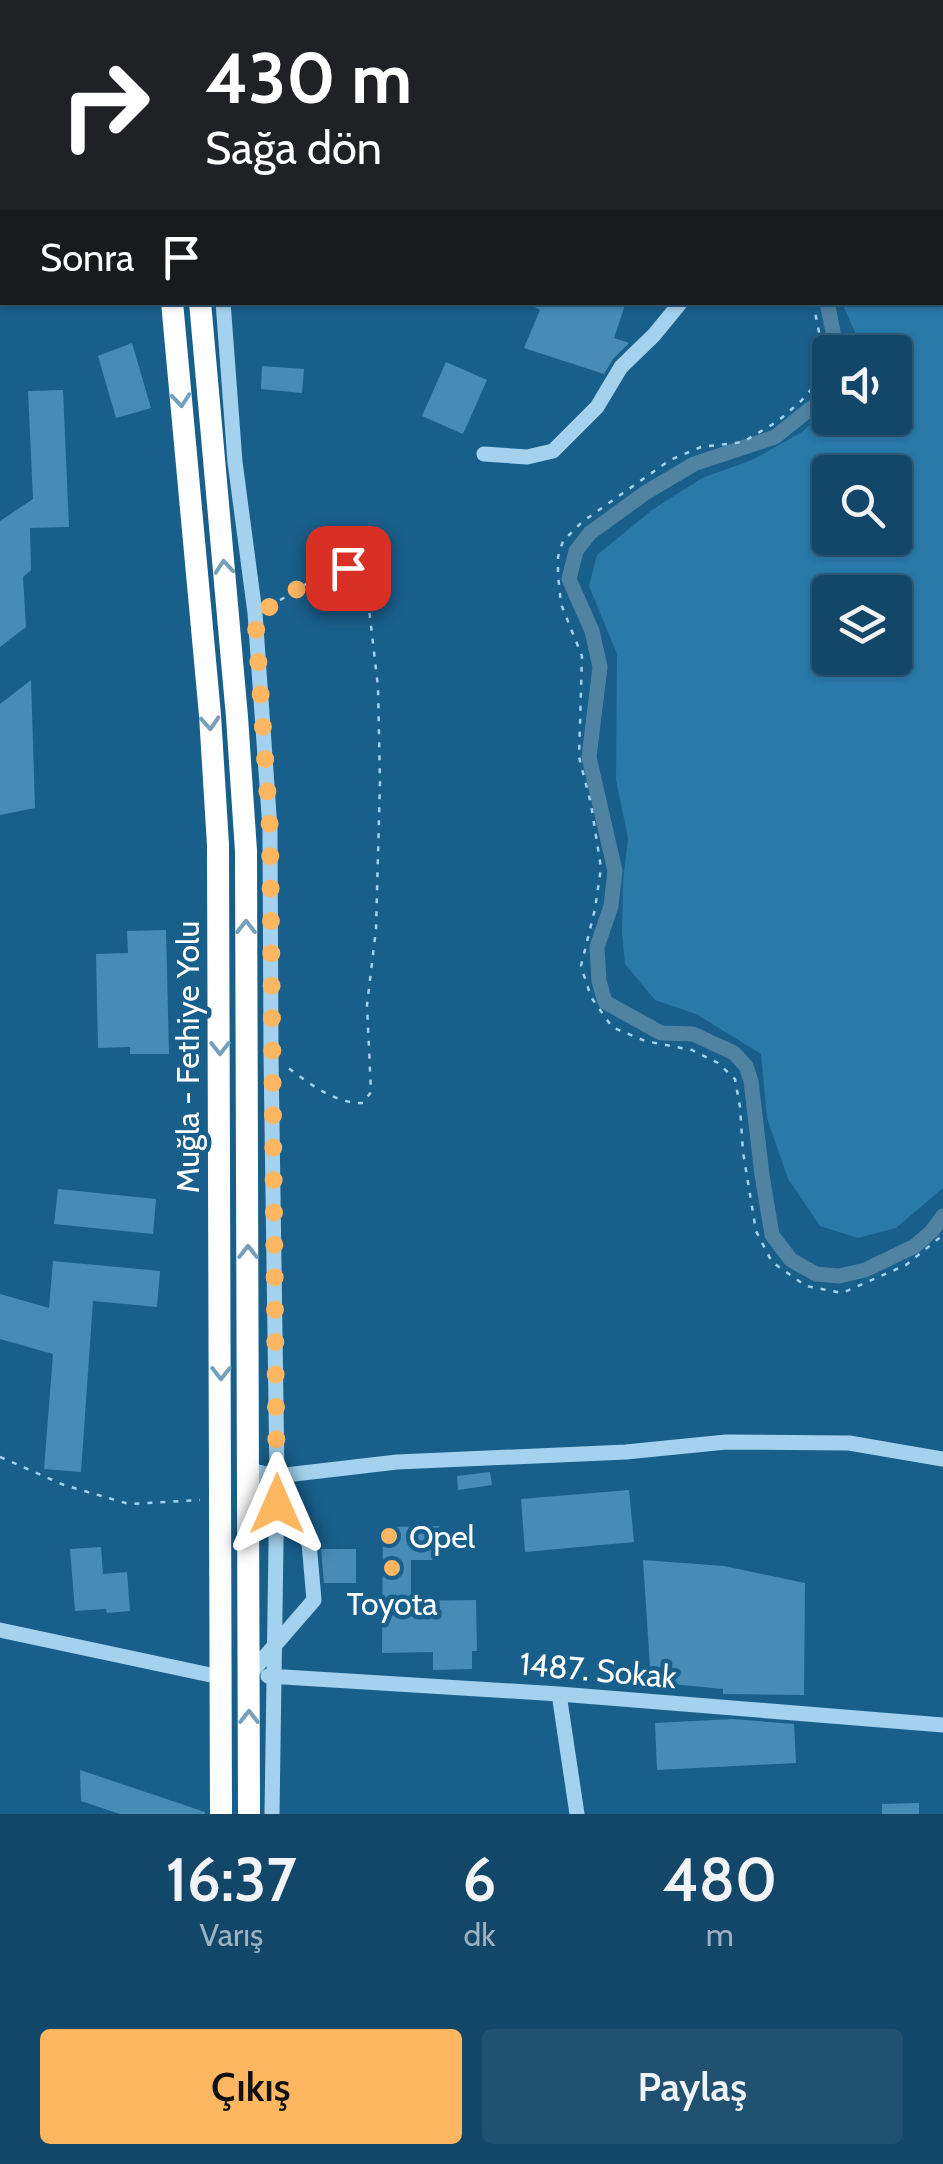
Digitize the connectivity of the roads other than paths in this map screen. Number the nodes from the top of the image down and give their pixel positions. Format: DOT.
graph roads {
  1 [pos="172,305"];
  2 [pos="223,305"];
  3 [pos="679,305"];
  4 [pos="204,308"];
  5 [pos="484,454"];
  6 [pos="255,613"];
  7 [pos="228,616"];
  8 [pos="943,1460"];
  9 [pos="248,1470"];
  10 [pos="277,1476"];
  11 [pos="277,1504"];
  12 [pos="0,1630"];
  13 [pos="275,1646"];
  14 [pos="249,1675"];
  15 [pos="274,1676"];
  16 [pos="220,1677"];
  17 [pos="559,1694"];
  18 [pos="943,1725"];
  19 [pos="221,1814"];
  20 [pos="249,1814"];
  21 [pos="272,1814"];
  22 [pos="577,1814"];
  1 -- 16 [label="highway, Muğla - Fethiye Yolu, one-way"];
  2 -- 6 [label="street"];
  3 -- 5 [label="street"];
  7 -- 4 [label="highway, Muğla - Fethiye Yolu, one-way"];
  6 -- 7 [label="street"];
  6 -- 10 [label="street"];
  9 -- 7 [label="highway, Muğla - Fethiye Yolu, one-way"];
  8 -- 10 [label="street"];
  9 -- 10 [label="street"];
  9 -- 11 [label="street"];
  9 -- 14 [label="highway, Muğla - Fethiye Yolu"];
  10 -- 11 [label="street"];
  11 -- 13 [label="street"];
  11 -- 13 [label="street"];
  12 -- 16 [label="street"];
  13 -- 14 [label="street"];
  13 -- 15 [label="street"];
  14 -- 15 [label="street, 1487. Sokak"];
  20 -- 14 [label="highway, Muğla - Fethiye Yolu, one-way"];
  15 -- 17 [label="street, 1487. Sokak"];
  15 -- 21 [label="street"];
  16 -- 19 [label="highway, Muğla - Fethiye Yolu"];
  17 -- 18 [label="street, 1487. Sokak"];
  17 -- 22 [label="street"];
}
